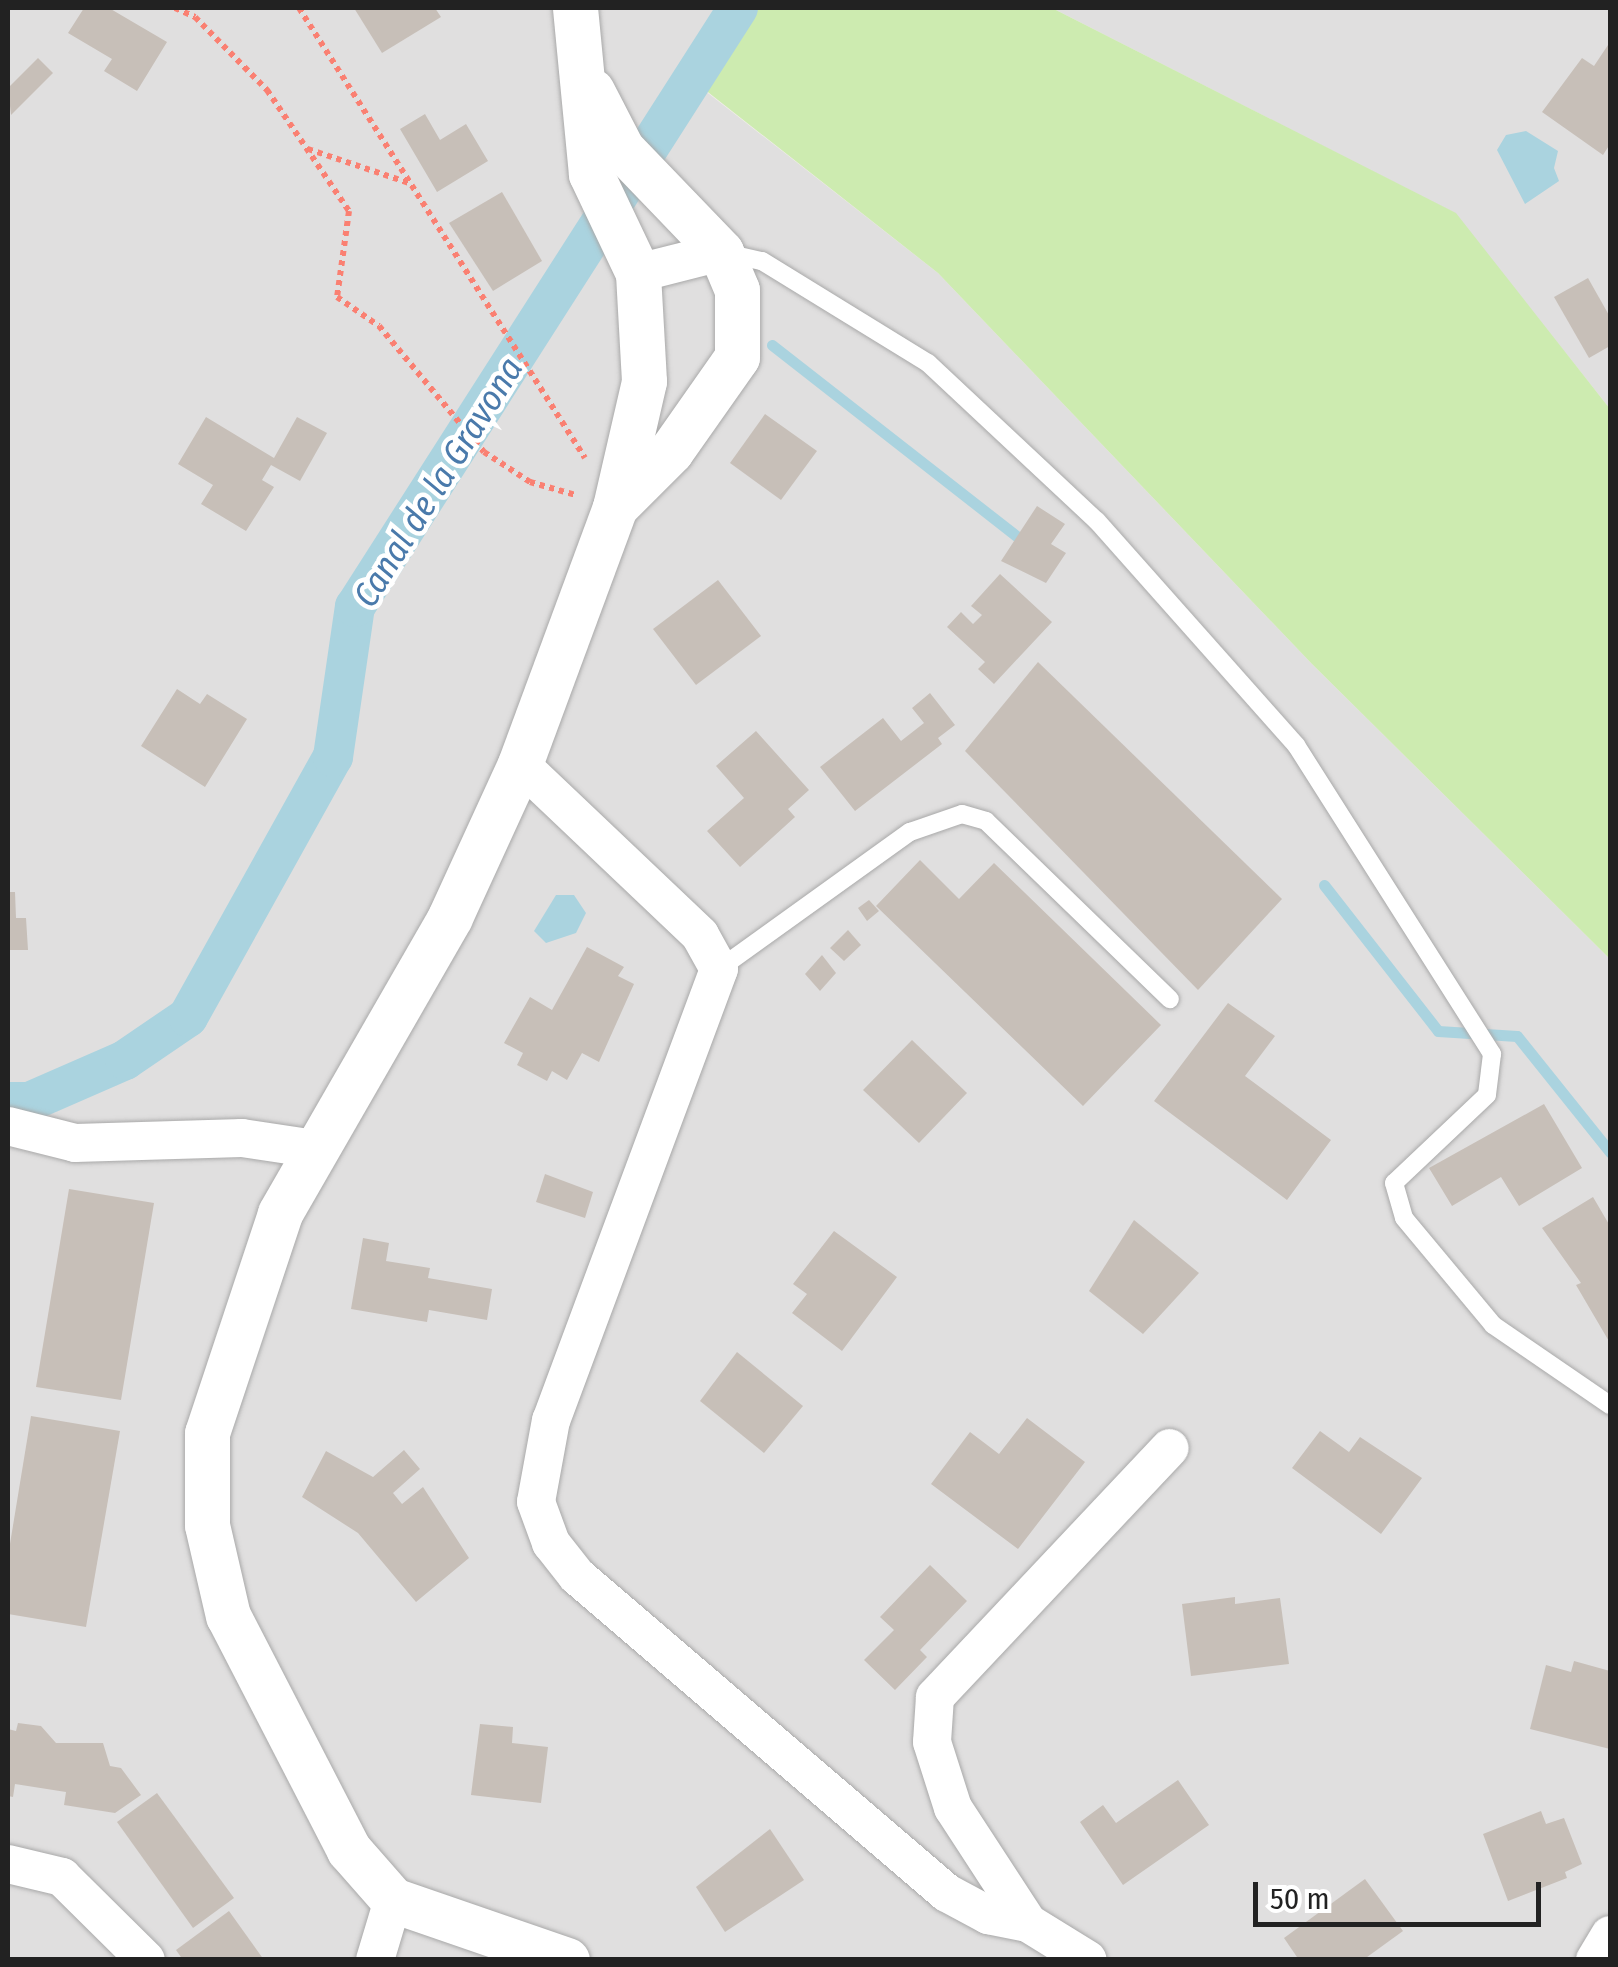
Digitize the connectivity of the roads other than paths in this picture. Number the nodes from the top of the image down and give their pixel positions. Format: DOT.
graph roads {
  1 [pos="576,8"];
  2 [pos="580,67"];
  3 [pos="720,252"];
  4 [pos="638,273"];
  5 [pos="615,507"];
  6 [pos="520,764"];
  7 [pos="719,969"];
  8 [pos="1170,998"];
  9 [pos="8,1126"];
  10 [pos="315,1148"];
  11 [pos="1610,1405"];
  12 [pos="1170,1448"];
  13 [pos="8,1864"];
  14 [pos="393,1900"];
  15 [pos="1028,1923"];
  16 [pos="1610,1935"];
  17 [pos="146,1960"];
  18 [pos="375,1960"];
  19 [pos="567,1960"];
  20 [pos="1088,1960"];
  21 [pos="1594,1960"];
  1 -- 2 [label="street"];
  2 -- 3 [label="street"];
  2 -- 4 [label="street"];
  3 -- 4 [label="street"];
  3 -- 5 [label="street"];
  3 -- 11 [label="lane"];
  4 -- 5 [label="street"];
  5 -- 6 [label="street"];
  6 -- 7 [label="street"];
  6 -- 10 [label="street"];
  7 -- 8 [label="lane"];
  7 -- 15 [label="street"];
  9 -- 10 [label="street"];
  10 -- 14 [label="street"];
  12 -- 15 [label="street"];
  13 -- 17 [label="street"];
  14 -- 18 [label="street"];
  14 -- 19 [label="street"];
  15 -- 20 [label="street"];
  16 -- 21 [label="street"];
}
